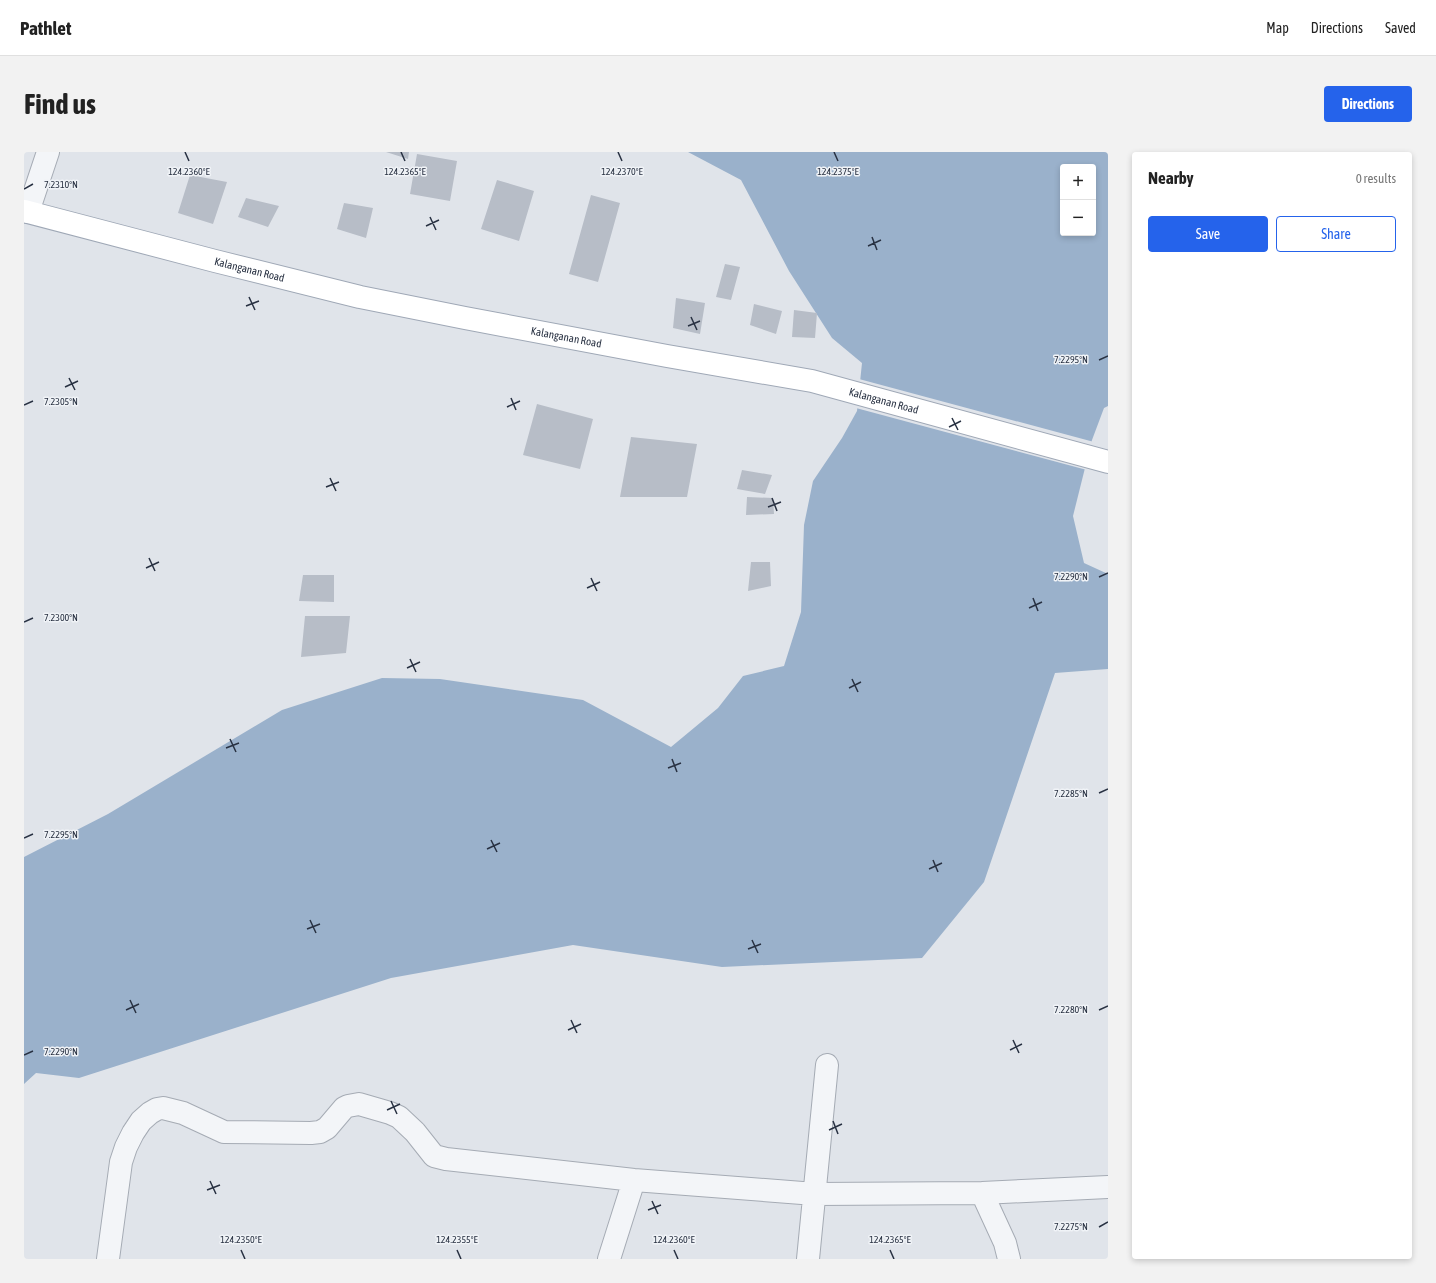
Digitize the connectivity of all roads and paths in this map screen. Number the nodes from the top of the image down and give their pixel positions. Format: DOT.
graph roads {
  1 [pos="48,152"];
  2 [pos="26,212"];
  3 [pos="1100,459"];
  4 [pos="828,1065"];
  5 [pos="634,1180"];
  6 [pos="1108,1187"];
  7 [pos="982,1193"];
  8 [pos="815,1194"];
  9 [pos="108,1259"];
  10 [pos="609,1259"];
  11 [pos="808,1259"];
  12 [pos="1009,1259"];
  1 -- 2 [label="street"];
  2 -- 3 [label="main road, Kalanganan Road"];
  4 -- 8 [label="street"];
  5 -- 8 [label="street"];
  5 -- 9 [label="street"];
  5 -- 10 [label="street"];
  6 -- 7 [label="street"];
  7 -- 8 [label="street"];
  7 -- 12 [label="street"];
  8 -- 11 [label="street"];
}
